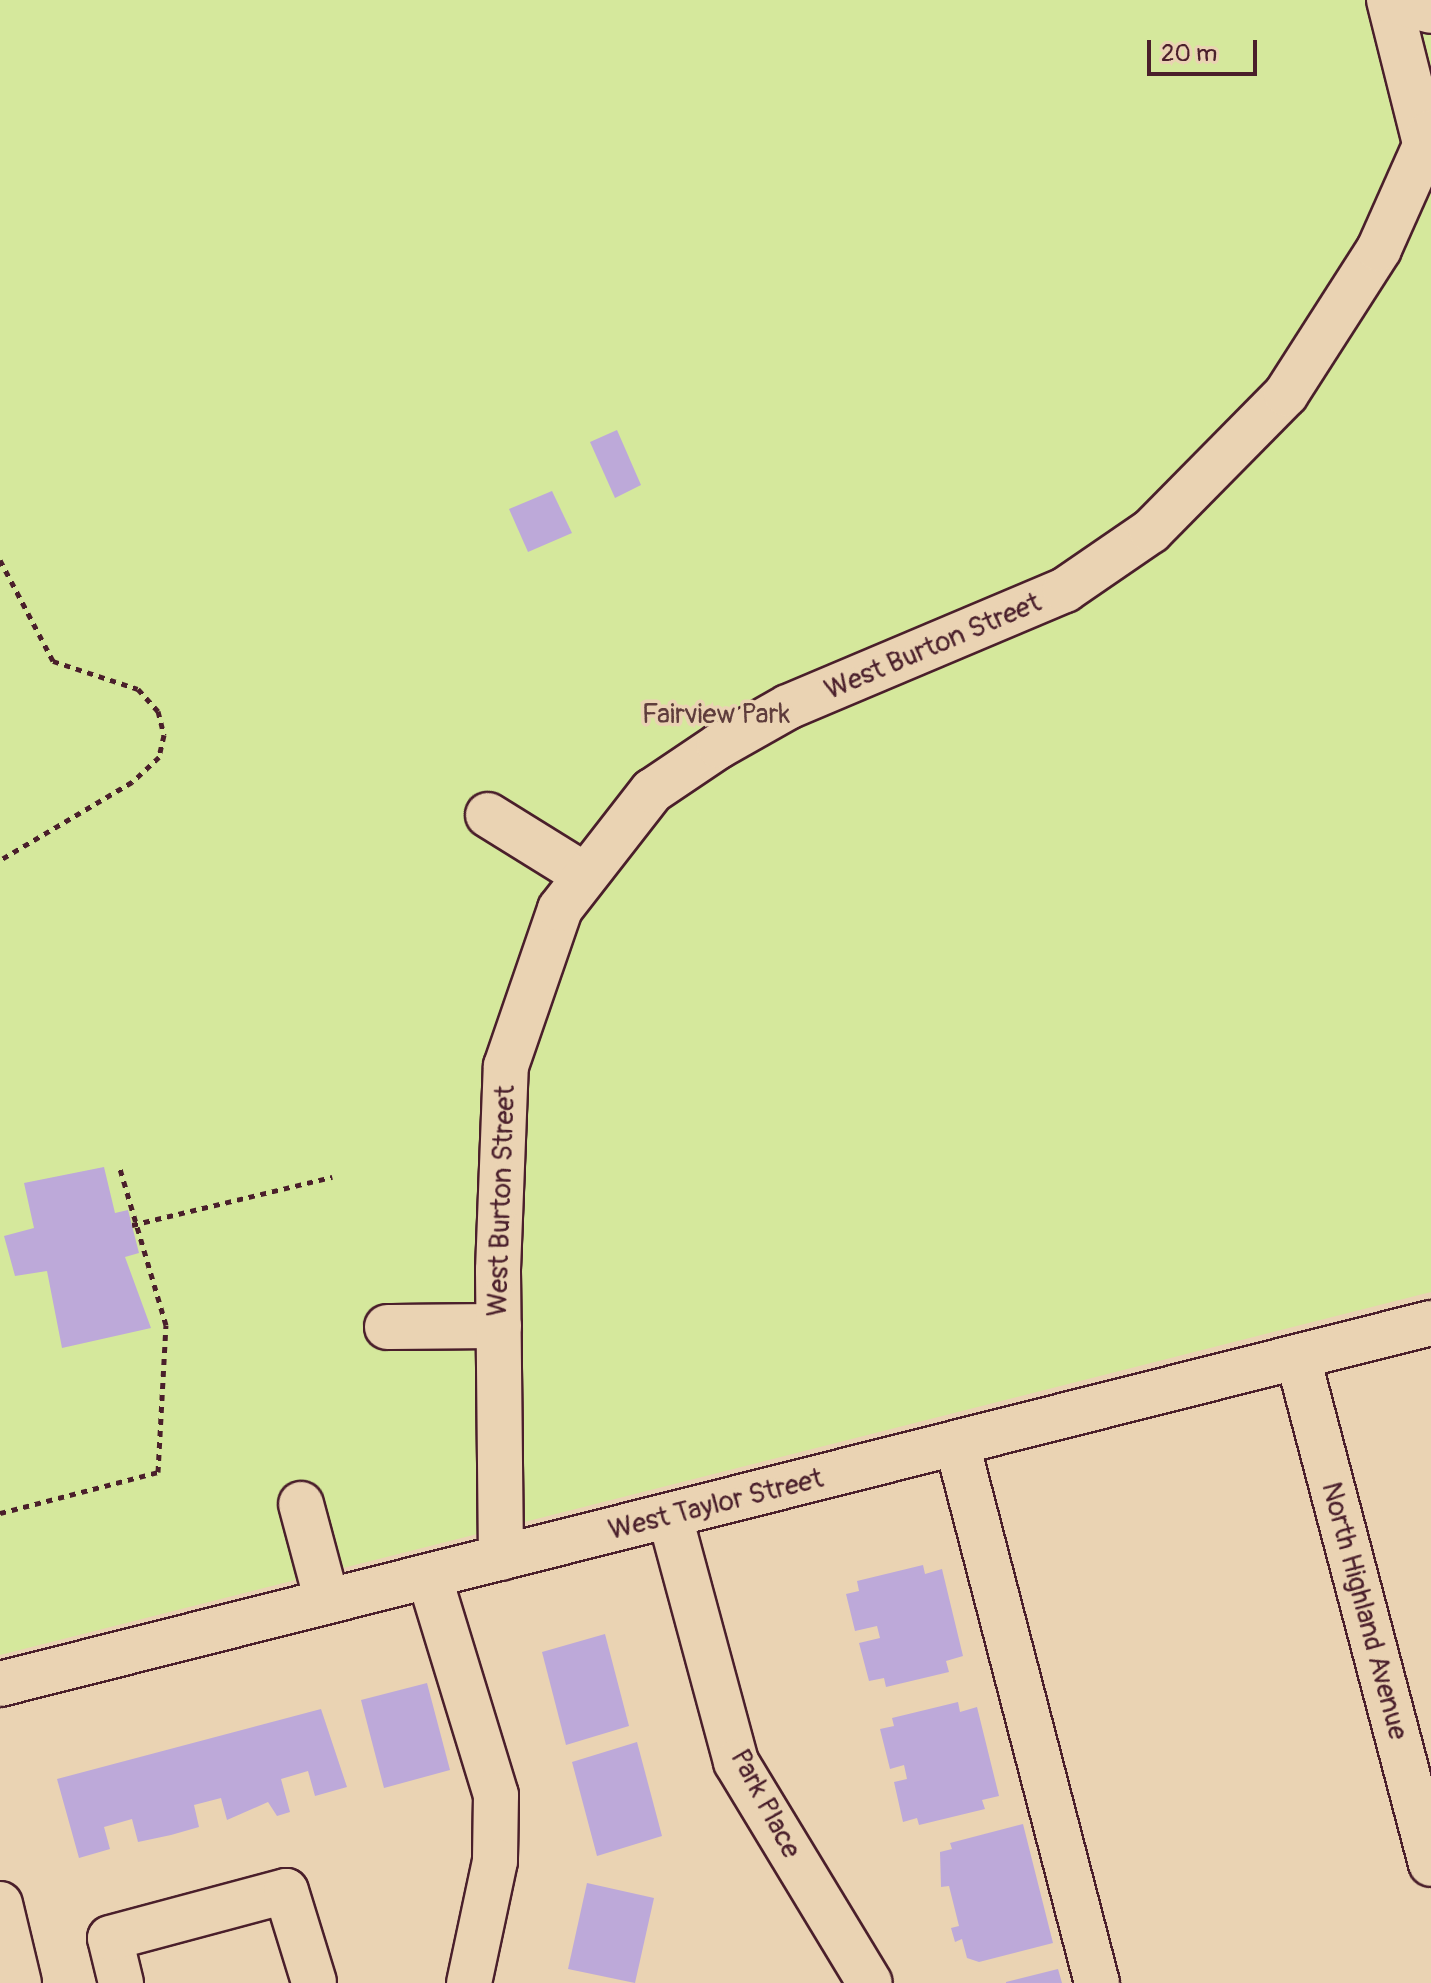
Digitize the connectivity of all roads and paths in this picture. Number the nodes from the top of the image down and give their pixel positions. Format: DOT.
graph roads {
  1 [pos="1389,0"];
  2 [pos="1431,11"];
  3 [pos="1428,136"];
  4 [pos="0,560"];
  5 [pos="488,815"];
  6 [pos="0,860"];
  7 [pos="583,874"];
  8 [pos="119,1165"];
  9 [pos="332,1177"];
  10 [pos="134,1225"];
  11 [pos="1431,1323"];
  12 [pos="499,1326"];
  13 [pos="387,1327"];
  14 [pos="1298,1358"];
  15 [pos="957,1444"];
  16 [pos="301,1504"];
  17 [pos="0,1513"];
  18 [pos="670,1517"];
  19 [pos="501,1558"];
  20 [pos="429,1576"];
  21 [pos="327,1601"];
  22 [pos="0,1684"];
  23 [pos="1431,1864"];
  24 [pos="0,1904"];
  25 [pos="312,1982"];
  26 [pos="19,1983"];
  27 [pos="121,1983"];
  28 [pos="341,1983"];
  29 [pos="469,1983"];
  30 [pos="870,1983"];
  31 [pos="1097,1983"];
  1 -- 2 [label="street"];
  1 -- 3 [label="street"];
  3 -- 7 [label="street, West Burton Street"];
  4 -- 6 [label="path"];
  5 -- 7 [label="street"];
  7 -- 12 [label="street, West Burton Street"];
  8 -- 10 [label="path"];
  9 -- 10 [label="path"];
  10 -- 17 [label="path"];
  11 -- 14 [label="street, West Taylor Street"];
  12 -- 13 [label="street"];
  12 -- 19 [label="street, West Burton Street"];
  14 -- 15 [label="street, West Taylor Street"];
  14 -- 23 [label="street, North Highland Avenue"];
  15 -- 18 [label="street, West Taylor Street"];
  15 -- 31 [label="street"];
  16 -- 21 [label="street"];
  18 -- 19 [label="street, West Taylor Street"];
  18 -- 30 [label="street, Park Place"];
  19 -- 20 [label="street, West Taylor Street"];
  20 -- 21 [label="street, West Taylor Street"];
  20 -- 29 [label="street"];
  21 -- 22 [label="street, West Taylor Street"];
  24 -- 26 [label="street"];
  25 -- 27 [label="street"];
  25 -- 28 [label="street"];
}
